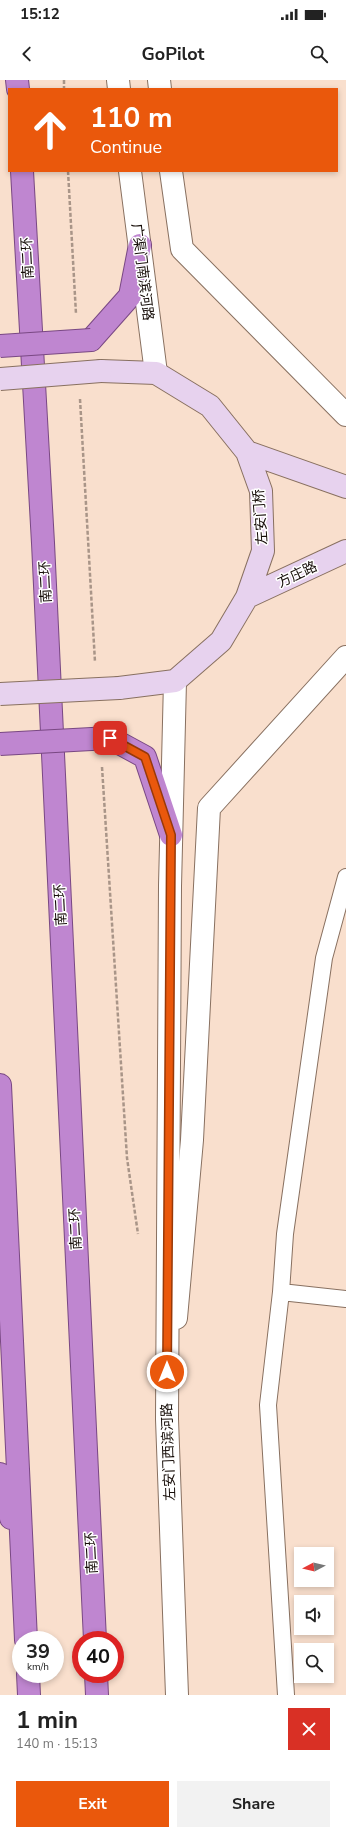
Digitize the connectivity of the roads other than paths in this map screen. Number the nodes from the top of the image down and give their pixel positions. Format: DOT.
graph roads {
  1 [pos="22,172"];
  2 [pos="130,172"];
  3 [pos="172,172"];
  4 [pos="140,245"];
  5 [pos="0,346"];
  6 [pos="156,373"];
  7 [pos="0,379"];
  8 [pos="346,415"];
  9 [pos="247,452"];
  10 [pos="346,487"];
  11 [pos="346,551"];
  12 [pos="247,597"];
  13 [pos="346,657"];
  14 [pos="175,681"];
  15 [pos="0,694"];
  16 [pos="0,744"];
  17 [pos="171,835"];
  18 [pos="346,877"];
  19 [pos="0,1085"];
  20 [pos="281,1292"];
  21 [pos="346,1300"];
  22 [pos="167,1419"];
  23 [pos="0,1474"];
  24 [pos="23,1568"];
  25 [pos="26,1631"];
  26 [pos="95,1631"];
  27 [pos="28,1683"];
  28 [pos="97,1683"];
  29 [pos="29,1695"];
  30 [pos="98,1695"];
  31 [pos="177,1695"];
  32 [pos="286,1695"];
  1 -- 26 [label="highway, 南二环"];
  2 -- 4 [label="street, 广渠门南滨河路"];
  3 -- 8 [label="street"];
  4 -- 5 [label="highway, bridge"];
  4 -- 6 [label="street, 广渠门南滨河路"];
  6 -- 7 [label="main road, 左安门桥, bridge"];
  6 -- 9 [label="main road, 左安门桥"];
  9 -- 10 [label="main road"];
  9 -- 12 [label="main road, 左安门桥"];
  11 -- 12 [label="main road, 方庄路"];
  12 -- 14 [label="main road, 左安门桥"];
  13 -- 22 [label="street"];
  14 -- 15 [label="main road, bridge"];
  14 -- 17 [label="street, 左安门西滨河路"];
  16 -- 17 [label="highway, bridge"];
  17 -- 22 [label="street, 左安门西滨河路"];
  18 -- 20 [label="lane"];
  19 -- 24 [label="highway"];
  20 -- 21 [label="lane"];
  20 -- 32 [label="lane"];
  22 -- 31 [label="street, 左安门西滨河路"];
  23 -- 24 [label="highway"];
  24 -- 25 [label="highway"];
  27 -- 29 [label="highway"];
  28 -- 30 [label="highway"];
}
